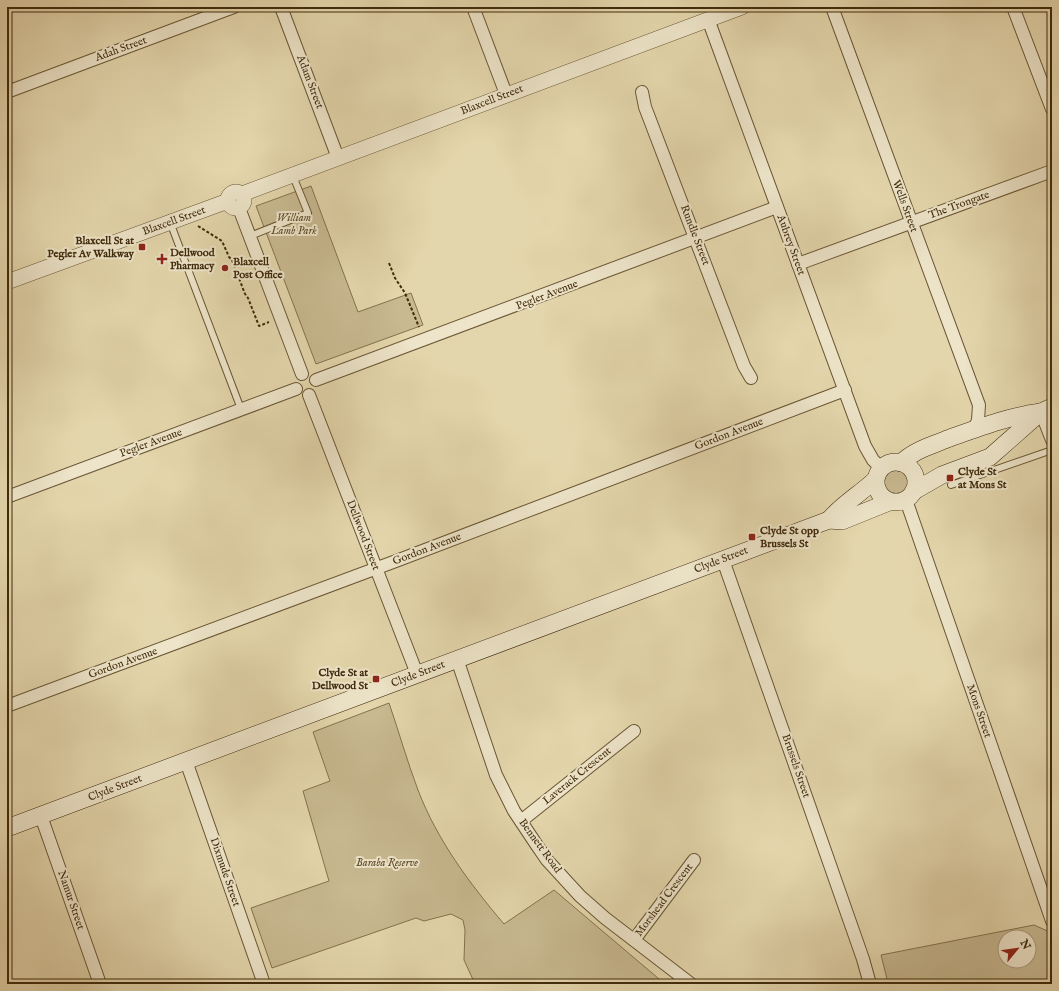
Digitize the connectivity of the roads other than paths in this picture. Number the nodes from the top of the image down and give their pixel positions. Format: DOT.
graph roads {
  1 [pos="234,7"];
  2 [pos="281,7"];
  3 [pos="473,7"];
  4 [pos="742,7"];
  5 [pos="832,7"];
  6 [pos="1012,7"];
  7 [pos="708,19"];
  8 [pos="7,92"];
  9 [pos="642,92"];
  10 [pos="506,94"];
  11 [pos="1052,109"];
  12 [pos="338,158"];
  13 [pos="1052,171"];
  14 [pos="293,175"];
  15 [pos="236,201"];
  16 [pos="777,207"];
  17 [pos="170,222"];
  18 [pos="911,222"];
  19 [pos="250,236"];
  20 [pos="696,238"];
  21 [pos="798,264"];
  22 [pos="7,282"];
  23 [pos="302,374"];
  24 [pos="751,378"];
  25 [pos="316,380"];
  26 [pos="296,389"];
  27 [pos="845,390"];
  28 [pos="309,395"];
  29 [pos="979,405"];
  30 [pos="1047,409"];
  31 [pos="241,410"];
  32 [pos="1003,420"];
  33 [pos="974,430"];
  34 [pos="1052,440"];
  35 [pos="1052,450"];
  36 [pos="901,463"];
  37 [pos="878,474"];
  38 [pos="951,485"];
  39 [pos="7,497"];
  40 [pos="903,498"];
  41 [pos="829,520"];
  42 [pos="723,560"];
  43 [pos="376,568"];
  44 [pos="457,659"];
  45 [pos="417,674"];
  46 [pos="7,706"];
  47 [pos="634,731"];
  48 [pos="186,761"];
  49 [pos="41,816"];
  50 [pos="521,821"];
  51 [pos="7,828"];
  52 [pos="694,860"];
  53 [pos="1052,921"];
  54 [pos="634,940"];
  55 [pos="868,979"];
  56 [pos="100,984"];
  57 [pos="264,984"];
  58 [pos="691,984"];
  1 -- 8 [label="street, Adah Street"];
  2 -- 12 [label="street, Adam Street"];
  3 -- 10 [label="street"];
  4 -- 7 [label="street, Blaxcell Street"];
  5 -- 18 [label="street, Wells Street"];
  6 -- 11 [label="street"];
  7 -- 10 [label="street, Blaxcell Street"];
  7 -- 16 [label="street, Aubrey Street"];
  9 -- 20 [label="street, Rundle Street"];
  10 -- 12 [label="street, Blaxcell Street"];
  12 -- 14 [label="street, Blaxcell Street"];
  13 -- 18 [label="street, The Trongate"];
  14 -- 15 [label="street, Blaxcell Street"];
  14 -- 19 [label="lane"];
  15 -- 17 [label="street, Blaxcell Street"];
  15 -- 19 [label="street"];
  16 -- 20 [label="street, Pegler Avenue"];
  16 -- 21 [label="street, Aubrey Street"];
  17 -- 22 [label="street, Blaxcell Street"];
  17 -- 31 [label="lane"];
  18 -- 21 [label="street, The Trongate"];
  18 -- 29 [label="street, Wells Street"];
  19 -- 23 [label="street"];
  20 -- 24 [label="street, Rundle Street"];
  20 -- 25 [label="street, Pegler Avenue"];
  21 -- 27 [label="street, Aubrey Street"];
  23 -- 25 [label="street"];
  23 -- 26 [label="street"];
  25 -- 28 [label="street"];
  26 -- 28 [label="street"];
  26 -- 31 [label="street, Pegler Avenue"];
  27 -- 37 [label="street, Aubrey Street"];
  27 -- 43 [label="street, Gordon Avenue"];
  28 -- 43 [label="street, Dellwood Street"];
  29 -- 32 [label="street"];
  29 -- 33 [label="street, Wells Street"];
  30 -- 32 [label="main road"];
  30 -- 34 [label="street"];
  30 -- 40 [label="main road, Clyde Street"];
  31 -- 39 [label="street, Pegler Avenue"];
  32 -- 33 [label="main road"];
  33 -- 36 [label="main road"];
  35 -- 38 [label="lane"];
  36 -- 37 [label="main road"];
  36 -- 40 [label="main road"];
  37 -- 40 [label="main road"];
  37 -- 41 [label="main road, Clyde Street"];
  40 -- 41 [label="main road, Clyde Street"];
  40 -- 53 [label="street, Mons Street"];
  41 -- 42 [label="main road, Clyde Street"];
  42 -- 44 [label="main road, Clyde Street"];
  42 -- 55 [label="street, Brussels Street"];
  43 -- 45 [label="street, Dellwood Street"];
  43 -- 46 [label="street, Gordon Avenue"];
  44 -- 45 [label="main road, Clyde Street"];
  44 -- 50 [label="street, Bennett Road"];
  45 -- 48 [label="main road, Clyde Street"];
  47 -- 50 [label="street, Laverack Crescent"];
  48 -- 49 [label="main road, Clyde Street"];
  48 -- 57 [label="street, Dixmude Street"];
  49 -- 51 [label="main road, Clyde Street"];
  49 -- 56 [label="street, Namur Street"];
  50 -- 54 [label="street, Bennett Road"];
  52 -- 54 [label="street, Morshead Crescent"];
  54 -- 58 [label="street, Bennett Road"];
}
